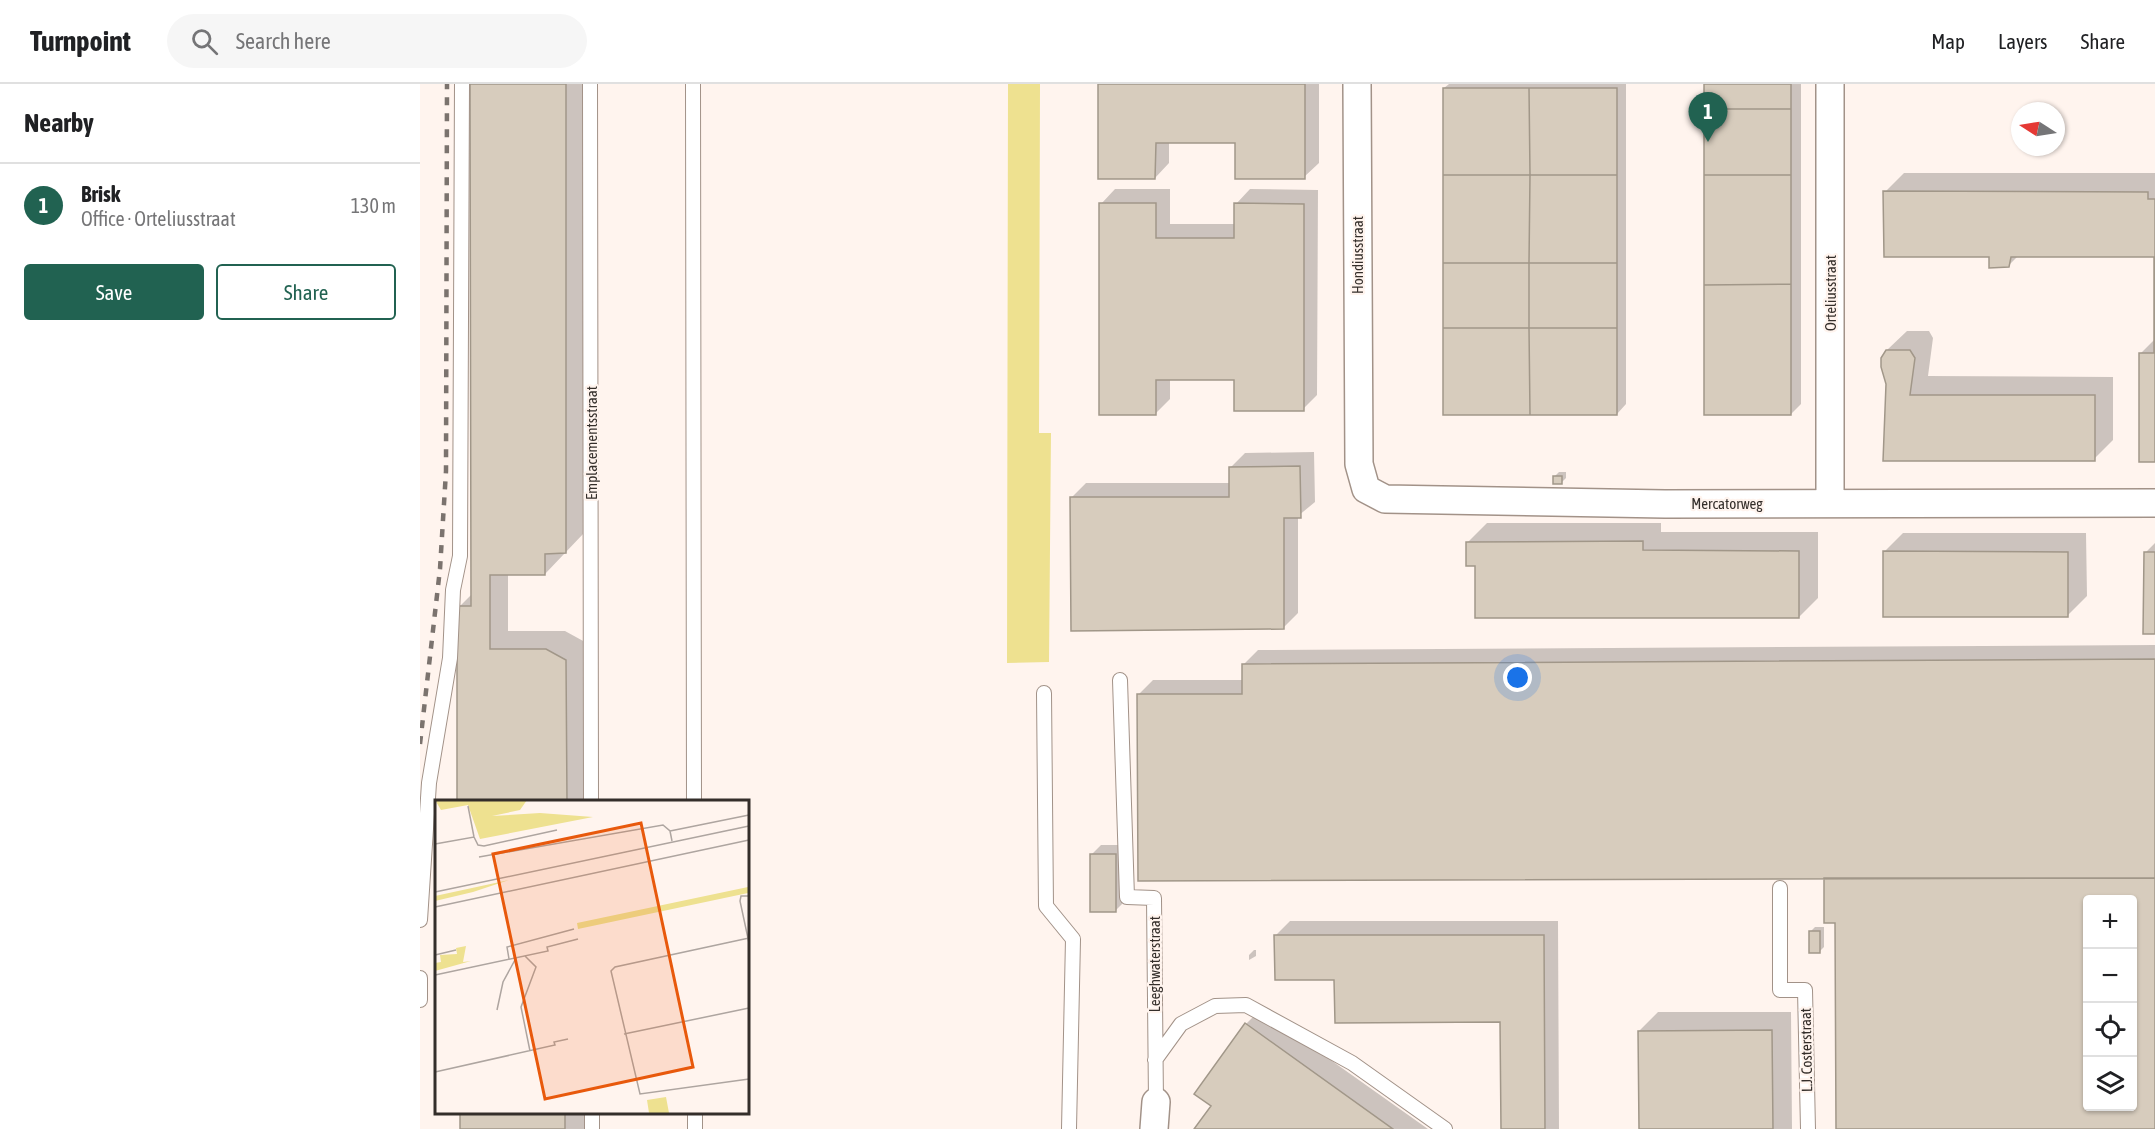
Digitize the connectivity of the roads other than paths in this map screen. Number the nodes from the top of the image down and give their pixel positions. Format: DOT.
graph roads {
  1 [pos="462,84"];
  2 [pos="590,84"];
  3 [pos="693,84"];
  4 [pos="1357,84"];
  5 [pos="1830,84"];
  6 [pos="1358,425"];
  7 [pos="1830,502"];
  8 [pos="2155,503"];
  9 [pos="1120,680"];
  10 [pos="1044,693"];
  11 [pos="591,800"];
  12 [pos="694,800"];
  13 [pos="1780,888"];
  14 [pos="420,920"];
  15 [pos="420,978"];
  16 [pos="420,1000"];
  17 [pos="1155,1060"];
  18 [pos="694,1114"];
  19 [pos="1156,1121"];
  20 [pos="695,1129"];
  21 [pos="1069,1129"];
  22 [pos="1445,1129"];
  23 [pos="1808,1129"];
  1 -- 14 [label="lane"];
  2 -- 11 [label="lane, Emplacementsstraat"];
  3 -- 12 [label="lane"];
  4 -- 6 [label="street, Hondiusstraat"];
  5 -- 7 [label="street, Orteliusstraat"];
  6 -- 7 [label="street, Mercatorweg"];
  7 -- 8 [label="street, Mercatorweg"];
  9 -- 17 [label="lane, Leeghwaterstraat"];
  10 -- 21 [label="lane"];
  13 -- 23 [label="lane, L.J. Costerstraat"];
  15 -- 16 [label="lane"];
  17 -- 19 [label="lane, Leeghwaterstraat"];
  17 -- 22 [label="lane"];
  18 -- 20 [label="lane"];
}
